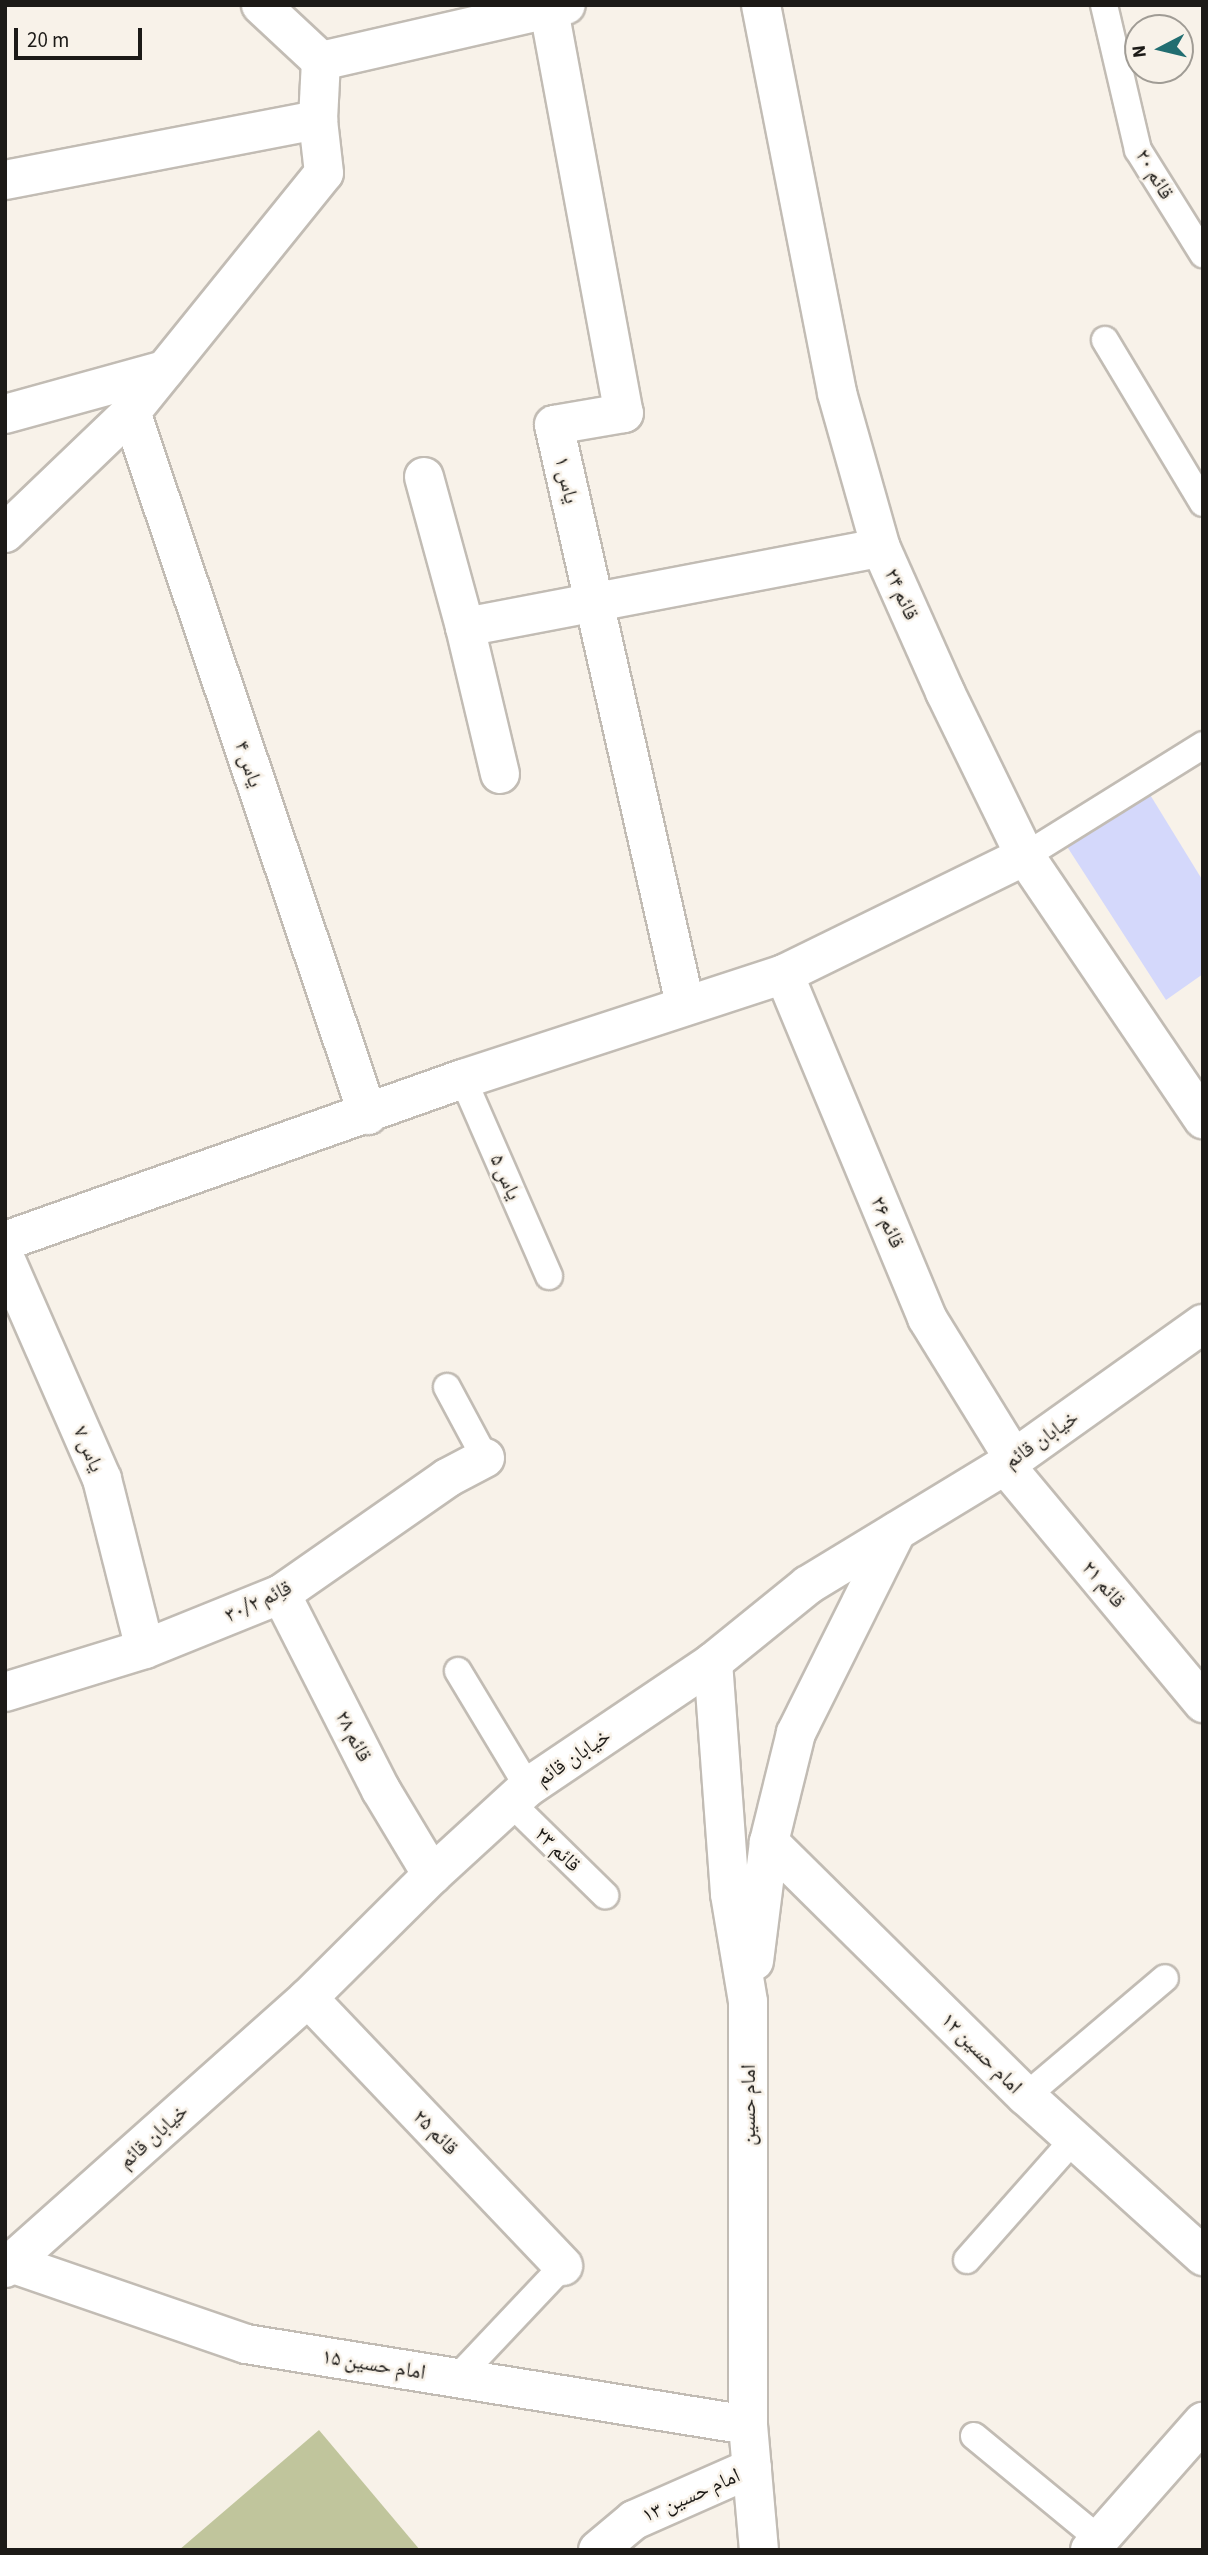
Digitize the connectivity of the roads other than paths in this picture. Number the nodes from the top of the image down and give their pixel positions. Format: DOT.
graph roads {
  1 [pos="261,5"];
  2 [pos="761,5"];
  3 [pos="1104,5"];
  4 [pos="558,8"];
  5 [pos="489,14"];
  6 [pos="321,61"];
  7 [pos="318,120"];
  8 [pos="5,180"];
  9 [pos="1203,254"];
  10 [pos="1105,340"];
  11 [pos="165,370"];
  12 [pos="131,412"];
  13 [pos="5,414"];
  14 [pos="424,477"];
  15 [pos="1203,503"];
  16 [pos="5,533"];
  17 [pos="881,548"];
  18 [pos="596,604"];
  19 [pos="466,627"];
  20 [pos="1203,745"];
  21 [pos="500,774"];
  22 [pos="1025,856"];
  23 [pos="784,974"];
  24 [pos="685,1004"];
  25 [pos="463,1079"];
  26 [pos="368,1115"];
  27 [pos="1203,1119"];
  28 [pos="5,1241"];
  29 [pos="5,1258"];
  30 [pos="549,1276"];
  31 [pos="1203,1324"];
  32 [pos="447,1387"];
  33 [pos="485,1458"];
  34 [pos="1009,1462"];
  35 [pos="896,1532"];
  36 [pos="281,1594"];
  37 [pos="145,1649"];
  38 [pos="713,1662"];
  39 [pos="458,1671"];
  40 [pos="5,1692"];
  41 [pos="1203,1703"];
  42 [pos="520,1795"];
  43 [pos="769,1842"];
  44 [pos="432,1875"];
  45 [pos="606,1895"];
  46 [pos="1165,1978"];
  47 [pos="308,1998"];
  48 [pos="748,2002"];
  49 [pos="1026,2096"];
  50 [pos="1073,2140"];
  51 [pos="1202,2253"];
  52 [pos="967,2260"];
  53 [pos="6,2264"];
  54 [pos="563,2266"];
  55 [pos="457,2378"];
  56 [pos="1203,2422"];
  57 [pos="748,2425"];
  58 [pos="974,2436"];
  59 [pos="751,2468"];
  60 [pos="1100,2546"];
  61 [pos="598,2550"];
  62 [pos="759,2550"];
  1 -- 6 [label="street"];
  2 -- 17 [label="street, قائم ۲۴"];
  3 -- 9 [label="lane, قائم ۲۰"];
  4 -- 5 [label="street"];
  4 -- 18 [label="street, یاس ۱"];
  5 -- 6 [label="street"];
  6 -- 7 [label="street"];
  7 -- 8 [label="street"];
  7 -- 11 [label="street"];
  10 -- 15 [label="lane"];
  11 -- 12 [label="street"];
  11 -- 13 [label="street"];
  12 -- 16 [label="street"];
  12 -- 26 [label="street, یاس ۴"];
  14 -- 19 [label="street"];
  17 -- 18 [label="street"];
  17 -- 22 [label="street, قائم ۲۴"];
  18 -- 19 [label="street"];
  18 -- 24 [label="street, یاس ۱"];
  19 -- 21 [label="street"];
  20 -- 22 [label="lane"];
  22 -- 23 [label="street"];
  22 -- 27 [label="street, قائم ۲۴"];
  23 -- 24 [label="street"];
  23 -- 34 [label="street, قائم ۲۶"];
  24 -- 25 [label="street"];
  25 -- 26 [label="street"];
  25 -- 30 [label="lane, یاس ۵"];
  26 -- 28 [label="street"];
  29 -- 37 [label="street, یاس ۷"];
  31 -- 34 [label="street, خیابان قائم"];
  32 -- 33 [label="lane"];
  33 -- 36 [label="street, قاِئم ۳۰/۲"];
  34 -- 35 [label="street, خیابان قائم"];
  34 -- 41 [label="street, قائم ۲۱"];
  35 -- 38 [label="street, خیابان قائم"];
  35 -- 43 [label="street"];
  36 -- 37 [label="street, قاِئم ۳۰/۲"];
  36 -- 44 [label="street, قائم ۲۸"];
  37 -- 40 [label="street, قاِئم ۳۰/۲"];
  38 -- 42 [label="street, خیابان قائم"];
  38 -- 48 [label="street, امام حسین"];
  39 -- 42 [label="lane, قائم ۲۳"];
  42 -- 44 [label="street, خیابان قائم"];
  42 -- 45 [label="lane, قائم ۲۳"];
  43 -- 48 [label="street"];
  43 -- 49 [label="street, امام حسین ۱۲"];
  44 -- 47 [label="street, خیابان قائم"];
  46 -- 49 [label="lane"];
  47 -- 53 [label="street, خیابان قائم"];
  47 -- 54 [label="street, قائم ۲۵"];
  48 -- 57 [label="street, امام حسین"];
  49 -- 50 [label="street, امام حسین ۱۲"];
  50 -- 51 [label="street, امام حسین ۱۲"];
  50 -- 52 [label="lane"];
  53 -- 55 [label="street, امام حسین ۱۵"];
  54 -- 55 [label="lane"];
  55 -- 57 [label="street, امام حسین ۱۵"];
  56 -- 60 [label="street"];
  57 -- 59 [label="street, امام حسین"];
  58 -- 60 [label="lane"];
  59 -- 61 [label="street, امام حسین ۱۳"];
  59 -- 62 [label="street, امام حسین"];
}
